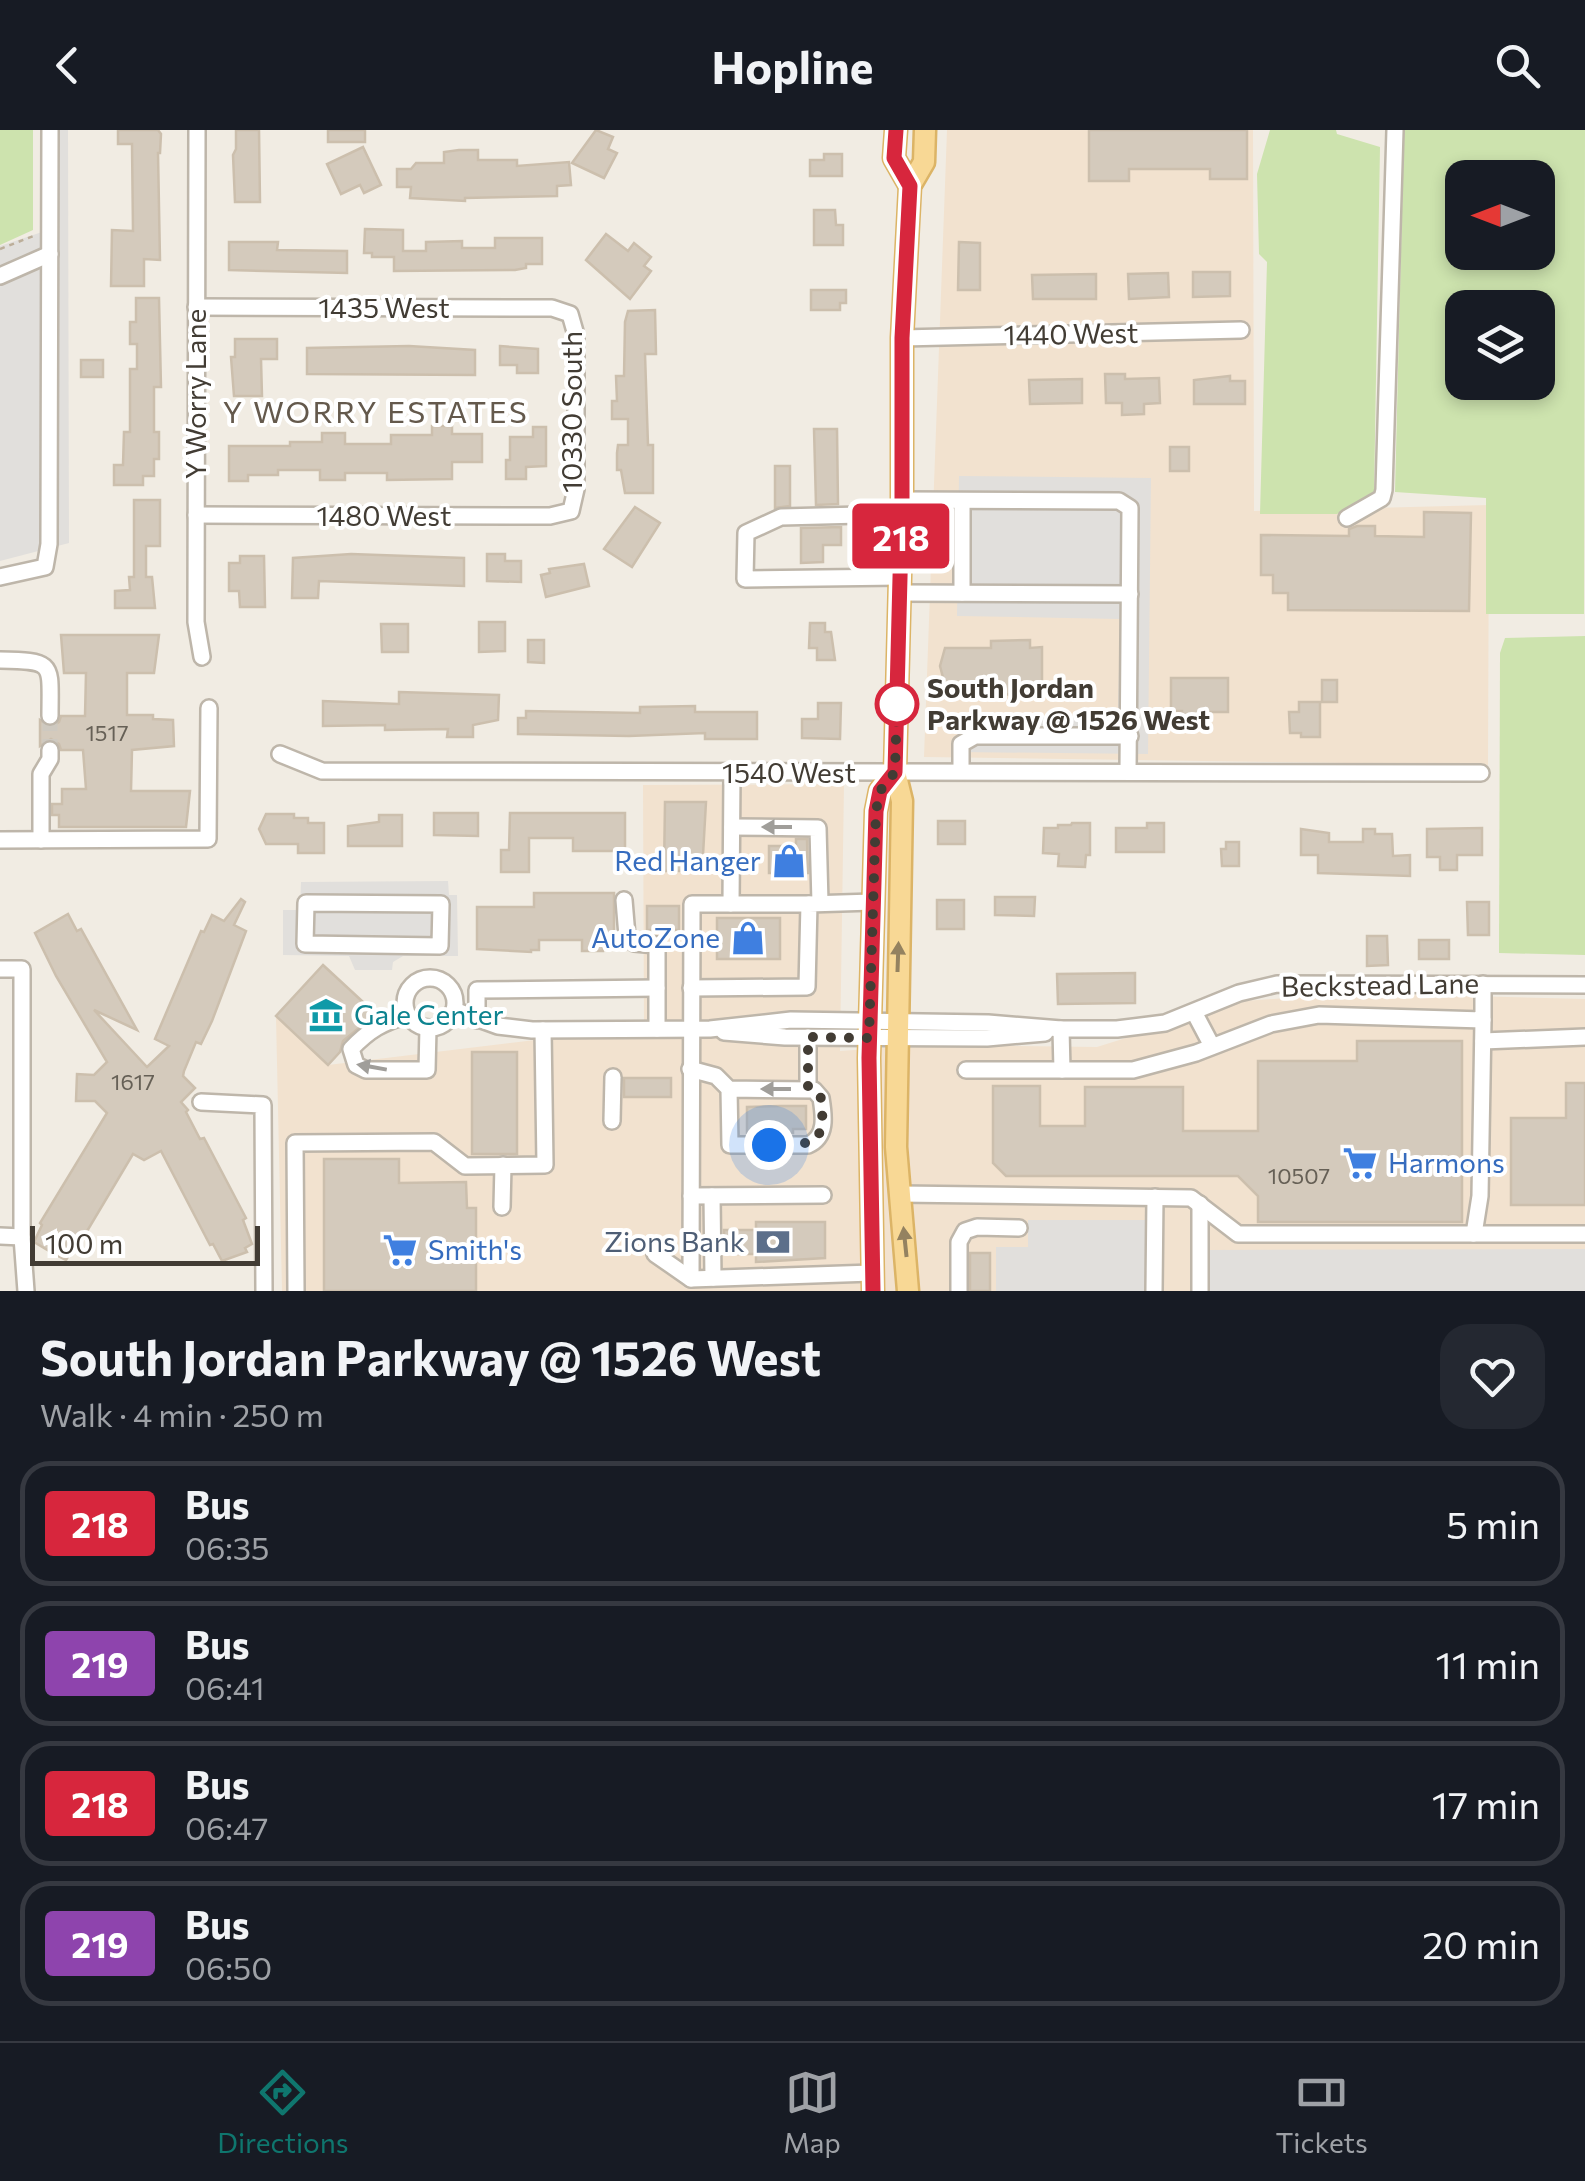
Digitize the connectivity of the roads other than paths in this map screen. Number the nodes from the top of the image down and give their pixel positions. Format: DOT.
graph roads {
  1 [pos="50,130"];
  2 [pos="196,130"];
  3 [pos="896,130"];
  4 [pos="925,130"];
  5 [pos="1395,130"];
  6 [pos="910,186"];
  7 [pos="50,254"];
  8 [pos="0,276"];
  9 [pos="196,307"];
  10 [pos="570,314"];
  11 [pos="1241,330"];
  12 [pos="902,338"];
  13 [pos="962,501"];
  14 [pos="902,507"];
  15 [pos="571,511"];
  16 [pos="196,515"];
  17 [pos="1347,518"];
  18 [pos="0,577"];
  19 [pos="900,585"];
  20 [pos="962,593"];
  21 [pos="1130,594"];
  22 [pos="202,657"];
  23 [pos="0,660"];
  24 [pos="209,708"];
  25 [pos="50,716"];
  26 [pos="1130,736"];
  27 [pos="50,750"];
  28 [pos="280,754"];
  29 [pos="962,771"];
  30 [pos="895,772"];
  31 [pos="1128,772"];
  32 [pos="1481,773"];
  33 [pos="732,774"];
  34 [pos="732,827"];
  35 [pos="0,840"];
  36 [pos="41,840"];
  37 [pos="624,900"];
  38 [pos="873,902"];
  39 [pos="814,903"];
  40 [pos="730,904"];
  41 [pos="426,946"];
  42 [pos="0,969"];
  43 [pos="427,978"];
  44 [pos="1483,984"];
  45 [pos="1585,985"];
  46 [pos="807,986"];
  47 [pos="656,988"];
  48 [pos="691,988"];
  49 [pos="454,1010"];
  50 [pos="1194,1012"];
  51 [pos="408,1015"];
  52 [pos="477,1020"];
  53 [pos="1483,1020"];
  54 [pos="428,1028"];
  55 [pos="657,1029"];
  56 [pos="690,1029"];
  57 [pos="807,1029"];
  58 [pos="869,1029"];
  59 [pos="1062,1029"];
  60 [pos="543,1030"];
  61 [pos="896,1030"];
  62 [pos="1585,1037"];
  63 [pos="1483,1041"];
  64 [pos="1212,1046"];
  65 [pos="690,1069"];
  66 [pos="966,1070"];
  67 [pos="1062,1070"];
  68 [pos="613,1077"];
  69 [pos="808,1088"];
  70 [pos="729,1089"];
  71 [pos="201,1102"];
  72 [pos="612,1121"];
  73 [pos="502,1165"];
  74 [pos="900,1194"];
  75 [pos="823,1195"];
  76 [pos="691,1196"];
  77 [pos="712,1196"];
  78 [pos="1154,1197"];
  79 [pos="1200,1204"];
  80 [pos="502,1207"];
  81 [pos="1019,1228"];
  82 [pos="1474,1234"];
  83 [pos="1585,1234"];
  84 [pos="0,1236"];
  85 [pos="22,1236"];
  86 [pos="655,1254"];
  87 [pos="691,1279"];
  88 [pos="724,1282"];
  89 [pos="872,1282"];
  90 [pos="26,1291"];
  91 [pos="264,1291"];
  92 [pos="296,1291"];
  93 [pos="908,1291"];
  94 [pos="959,1291"];
  95 [pos="1154,1291"];
  96 [pos="1200,1291"];
  1 -- 7 [label="street"];
  2 -- 9 [label="street, Y Worry Lane"];
  3 -- 6 [label="main road"];
  4 -- 6 [label="main road"];
  5 -- 17 [label="street"];
  6 -- 12 [label="main road"];
  7 -- 8 [label="street"];
  7 -- 18 [label="street"];
  9 -- 10 [label="street, 1435 West"];
  9 -- 16 [label="street, Y Worry Lane"];
  10 -- 15 [label="street, 10330 South"];
  11 -- 12 [label="street, 1440 West"];
  12 -- 14 [label="main road"];
  13 -- 14 [label="street"];
  13 -- 20 [label="street"];
  13 -- 21 [label="street"];
  14 -- 19 [label="main road"];
  14 -- 19 [label="street"];
  15 -- 16 [label="street, 1480 West"];
  16 -- 22 [label="street, Y Worry Lane"];
  19 -- 20 [label="street"];
  19 -- 30 [label="main road"];
  20 -- 21 [label="street"];
  21 -- 26 [label="street"];
  23 -- 25 [label="street"];
  24 -- 36 [label="street"];
  26 -- 29 [label="street"];
  26 -- 31 [label="street"];
  27 -- 36 [label="street"];
  28 -- 33 [label="street, 1540 West"];
  29 -- 30 [label="street, 1540 West"];
  29 -- 31 [label="street, 1540 West"];
  30 -- 33 [label="street, 1540 West"];
  30 -- 38 [label="main road"];
  61 -- 30 [label="main road, one-way"];
  31 -- 32 [label="street, 1540 West"];
  33 -- 34 [label="street"];
  39 -- 34 [label="street, one-way"];
  34 -- 40 [label="street"];
  35 -- 36 [label="street"];
  37 -- 47 [label="street"];
  38 -- 39 [label="street"];
  38 -- 58 [label="main road"];
  39 -- 40 [label="street"];
  39 -- 46 [label="street"];
  40 -- 48 [label="street"];
  41 -- 41 [label="street"];
  41 -- 43 [label="street"];
  42 -- 85 [label="street"];
  43 -- 49 [label="street, Beckstead Lane"];
  43 -- 51 [label="street"];
  44 -- 45 [label="street, Beckstead Lane"];
  44 -- 50 [label="street, Beckstead Lane"];
  44 -- 53 [label="street"];
  46 -- 48 [label="street"];
  46 -- 57 [label="street"];
  47 -- 52 [label="street"];
  47 -- 55 [label="street"];
  48 -- 56 [label="street"];
  49 -- 52 [label="street, Beckstead Lane"];
  49 -- 54 [label="street"];
  50 -- 59 [label="street, Beckstead Lane"];
  50 -- 64 [label="street"];
  51 -- 54 [label="street"];
  54 -- 51 [label="street, one-way"];
  52 -- 60 [label="street, Beckstead Lane"];
  53 -- 63 [label="street"];
  53 -- 64 [label="street"];
  55 -- 56 [label="street, Beckstead Lane"];
  55 -- 60 [label="street, Beckstead Lane"];
  56 -- 57 [label="street, Beckstead Lane"];
  56 -- 65 [label="street"];
  57 -- 58 [label="street, Beckstead Lane"];
  57 -- 69 [label="street"];
  58 -- 61 [label="street, Beckstead Lane"];
  58 -- 89 [label="main road"];
  59 -- 61 [label="street, Beckstead Lane"];
  59 -- 67 [label="street"];
  60 -- 73 [label="street"];
  61 -- 74 [label="main road"];
  62 -- 63 [label="street"];
  63 -- 82 [label="street"];
  64 -- 67 [label="street"];
  65 -- 70 [label="street"];
  65 -- 76 [label="street"];
  66 -- 67 [label="street"];
  68 -- 72 [label="street"];
  69 -- 70 [label="street, one-way"];
  69 -- 70 [label="street"];
  71 -- 91 [label="street"];
  73 -- 80 [label="street"];
  73 -- 92 [label="street"];
  74 -- 78 [label="street"];
  93 -- 74 [label="main road, one-way"];
  75 -- 77 [label="street"];
  76 -- 77 [label="street"];
  76 -- 87 [label="street"];
  77 -- 88 [label="street"];
  78 -- 79 [label="street"];
  78 -- 95 [label="street"];
  79 -- 82 [label="street"];
  79 -- 96 [label="street"];
  81 -- 94 [label="street"];
  82 -- 83 [label="street"];
  84 -- 85 [label="street"];
  85 -- 90 [label="street"];
  86 -- 87 [label="street"];
  87 -- 88 [label="street"];
  88 -- 89 [label="street"];
}
